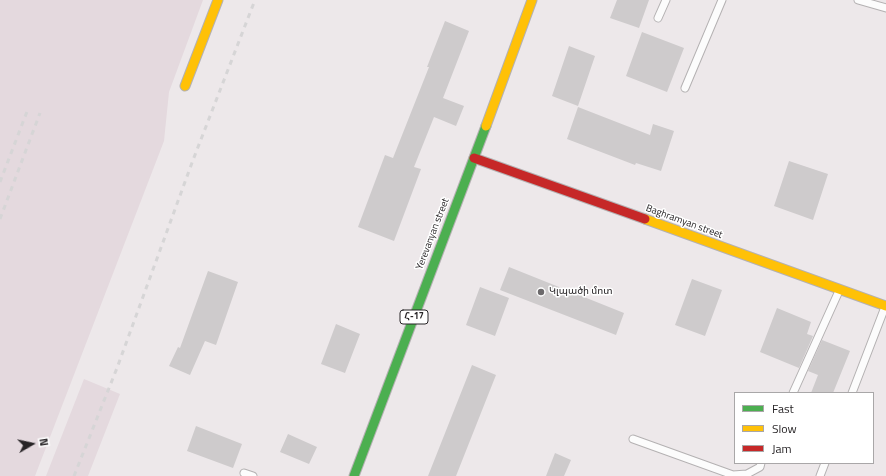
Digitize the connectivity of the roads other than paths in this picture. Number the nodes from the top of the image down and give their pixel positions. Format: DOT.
graph roads {
  1 [pos="218,0"];
  2 [pos="532,0"];
  3 [pos="666,0"];
  4 [pos="722,0"];
  5 [pos="858,0"];
  6 [pos="886,8"];
  7 [pos="658,18"];
  8 [pos="185,86"];
  9 [pos="685,88"];
  10 [pos="474,158"];
  11 [pos="840,290"];
  12 [pos="886,306"];
  13 [pos="793,392"];
  14 [pos="852,392"];
  15 [pos="633,439"];
  16 [pos="761,464"];
  17 [pos="825,464"];
  18 [pos="244,473"];
  19 [pos="253,476"];
  20 [pos="354,476"];
  21 [pos="820,476"];
  1 -- 8 [label="main road"];
  2 -- 10 [label="main road, Yerevanyan street / Հ-17"];
  3 -- 7 [label="lane"];
  4 -- 9 [label="lane"];
  5 -- 6 [label="lane"];
  10 -- 11 [label="main road, Baghramyan street"];
  10 -- 20 [label="main road, Yerevanyan street / Հ-17"];
  11 -- 12 [label="main road, Baghramyan street"];
  11 -- 13 [label="lane"];
  12 -- 14 [label="lane"];
  15 -- 16 [label="lane"];
  17 -- 21 [label="lane"];
  18 -- 19 [label="lane"];
}
